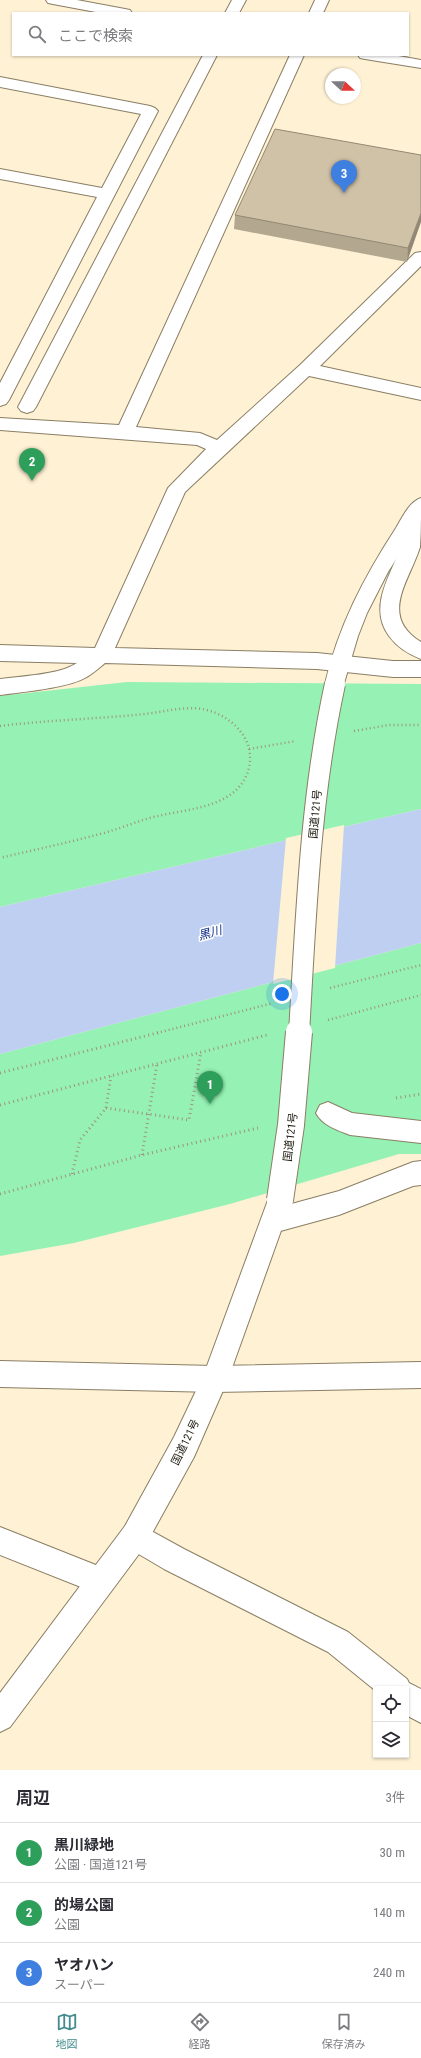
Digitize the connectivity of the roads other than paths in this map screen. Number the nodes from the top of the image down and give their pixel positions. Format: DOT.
graph roads {
  1 [pos="53,0"];
  2 [pos="239,0"];
  3 [pos="322,0"];
  4 [pos="120,12"];
  5 [pos="233,12"];
  6 [pos="316,12"];
  7 [pos="209,56"];
  8 [pos="297,56"];
  9 [pos="371,56"];
  10 [pos="421,64"];
  11 [pos="0,82"];
  12 [pos="0,174"];
  13 [pos="107,194"];
  14 [pos="421,257"];
  15 [pos="306,369"];
  16 [pos="421,394"];
  17 [pos="0,400"];
  18 [pos="28,407"];
  19 [pos="0,424"];
  20 [pos="125,432"];
  21 [pos="219,448"];
  22 [pos="421,506"];
  23 [pos="421,511"];
  24 [pos="421,651"];
  25 [pos="0,653"];
  26 [pos="101,656"];
  27 [pos="421,669"];
  28 [pos="336,674"];
  29 [pos="0,687"];
  30 [pos="328,1113"];
  31 [pos="421,1132"];
  32 [pos="421,1172"];
  33 [pos="276,1211"];
  34 [pos="0,1374"];
  35 [pos="421,1375"];
  36 [pos="215,1379"];
  37 [pos="135,1536"];
  38 [pos="0,1541"];
  39 [pos="101,1581"];
  40 [pos="393,1686"];
  41 [pos="409,1698"];
  42 [pos="421,1708"];
  43 [pos="0,1716"];
  1 -- 4 [label="main road"];
  2 -- 5 [label="main road"];
  3 -- 6 [label="main road"];
  7 -- 18 [label="main road"];
  8 -- 20 [label="main road"];
  9 -- 10 [label="main road"];
  11 -- 13 [label="main road"];
  12 -- 13 [label="main road"];
  13 -- 17 [label="main road"];
  14 -- 15 [label="main road"];
  15 -- 16 [label="main road"];
  15 -- 21 [label="main road"];
  19 -- 20 [label="main road"];
  20 -- 21 [label="main road"];
  21 -- 26 [label="main road"];
  22 -- 28 [label="main road, 国道121号"];
  23 -- 24 [label="main road"];
  25 -- 26 [label="main road"];
  26 -- 28 [label="main road"];
  26 -- 29 [label="main road"];
  27 -- 28 [label="main road"];
  28 -- 33 [label="main road, 国道121号, bridge"];
  30 -- 31 [label="main road"];
  32 -- 33 [label="main road"];
  33 -- 36 [label="main road, 国道121号"];
  34 -- 36 [label="main road"];
  35 -- 36 [label="main road"];
  36 -- 37 [label="main road, 国道121号"];
  37 -- 39 [label="main road, 国道121号"];
  37 -- 40 [label="main road"];
  38 -- 39 [label="main road"];
  39 -- 43 [label="main road, 国道121号"];
  41 -- 42 [label="main road"];
}
